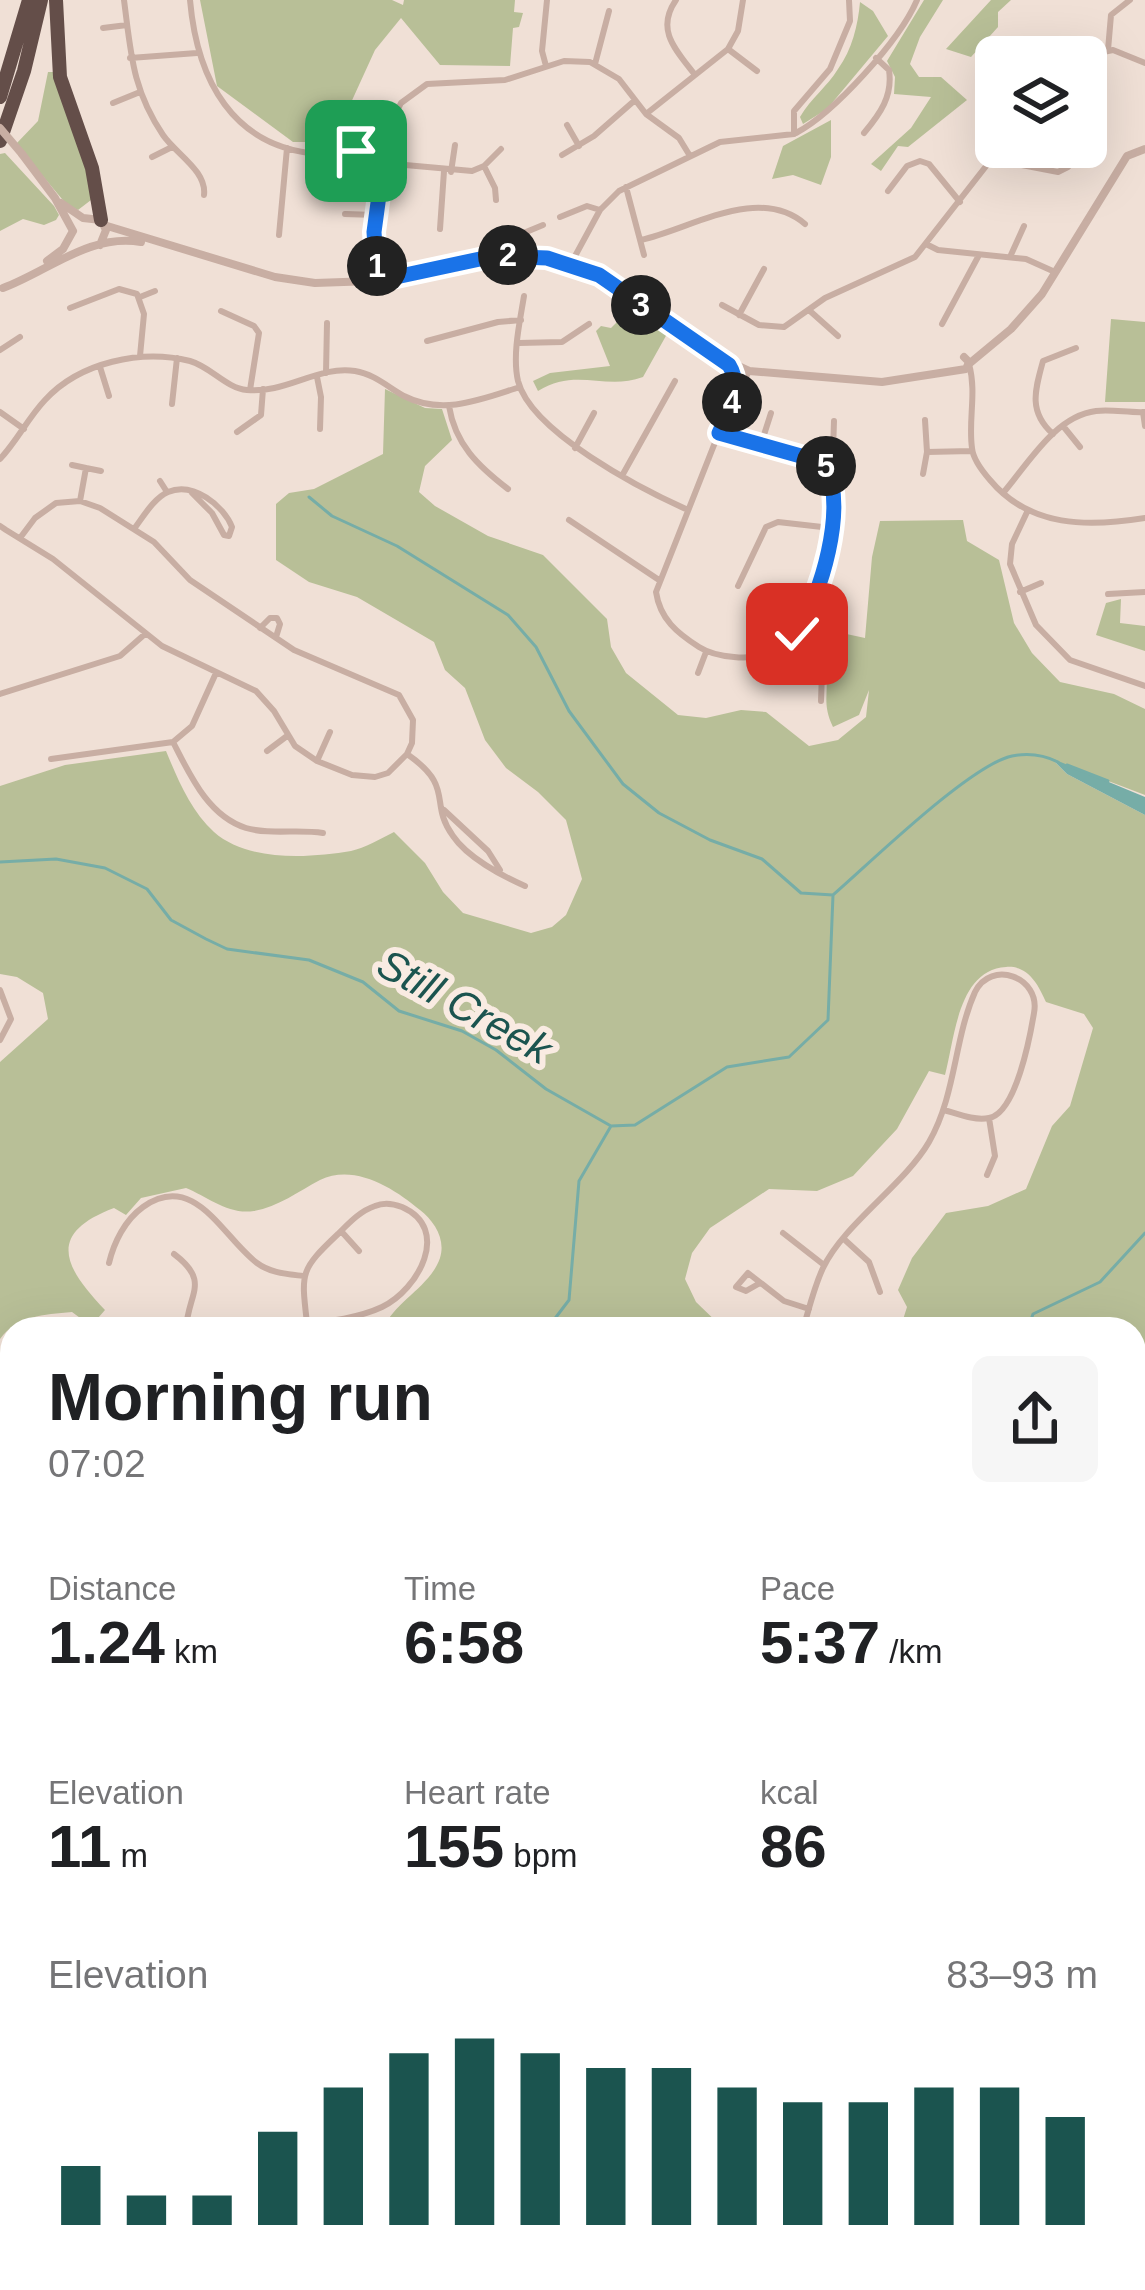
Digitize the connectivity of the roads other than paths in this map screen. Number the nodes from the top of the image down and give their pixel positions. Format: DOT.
graph roads {
  1 [pos="35,0"];
  2 [pos="56,0"];
  3 [pos="124,0"];
  4 [pos="190,0"];
  5 [pos="547,0"];
  6 [pos="676,0"];
  7 [pos="743,0"];
  8 [pos="849,0"];
  9 [pos="917,0"];
  10 [pos="1130,0"];
  11 [pos="609,11"];
  12 [pos="127,26"];
  13 [pos="103,28"];
  14 [pos="728,49"];
  15 [pos="1108,50"];
  16 [pos="197,53"];
  17 [pos="130,58"];
  18 [pos="876,58"];
  19 [pos="1145,63"];
  20 [pos="595,64"];
  21 [pos="546,67"];
  22 [pos="9,68"];
  23 [pos="757,71"];
  24 [pos="696,75"];
  25 [pos="0,85"];
  26 [pos="140,92"];
  27 [pos="0,97"];
  28 [pos="634,101"];
  29 [pos="113,103"];
  30 [pos="646,114"];
  31 [pos="567,125"];
  32 [pos="0,133"];
  33 [pos="864,133"];
  34 [pos="794,134"];
  35 [pos="454,145"];
  36 [pos="579,146"];
  37 [pos="172,147"];
  38 [pos="287,148"];
  39 [pos="501,149"];
  40 [pos="1145,149"];
  41 [pos="385,151"];
  42 [pos="562,155"];
  43 [pos="690,156"];
  44 [pos="152,157"];
  45 [pos="383,164"];
  46 [pos="484,166"];
  47 [pos="985,168"];
  48 [pos="1037,168"];
  49 [pos="1066,168"];
  50 [pos="448,171"];
  51 [pos="626,187"];
  52 [pos="888,191"];
  53 [pos="204,195"];
  54 [pos="55,198"];
  55 [pos="496,200"];
  56 [pos="960,202"];
  57 [pos="600,210"];
  58 [pos="345,214"];
  59 [pos="376,215"];
  60 [pos="560,217"];
  61 [pos="83,218"];
  62 [pos="102,223"];
  63 [pos="806,224"];
  64 [pos="543,225"];
  65 [pos="1024,226"];
  66 [pos="440,229"];
  67 [pos="73,231"];
  68 [pos="525,233"];
  69 [pos="279,235"];
  70 [pos="641,240"];
  71 [pos="928,245"];
  72 [pos="169,246"];
  73 [pos="96,247"];
  74 [pos="490,247"];
  75 [pos="644,255"];
  76 [pos="979,255"];
  77 [pos="531,256"];
  78 [pos="1010,257"];
  79 [pos="576,263"];
  80 [pos="764,269"];
  81 [pos="1055,272"];
  82 [pos="377,279"];
  83 [pos="1,289"];
  84 [pos="155,291"];
  85 [pos="524,296"];
  86 [pos="140,297"];
  87 [pos="722,305"];
  88 [pos="70,308"];
  89 [pos="221,310"];
  90 [pos="810,311"];
  91 [pos="739,315"];
  92 [pos="521,320"];
  93 [pos="327,323"];
  94 [pos="589,324"];
  95 [pos="942,324"];
  96 [pos="838,335"];
  97 [pos="20,337"];
  98 [pos="428,341"];
  99 [pos="519,343"];
  100 [pos="1076,349"];
  101 [pos="0,350"];
  102 [pos="140,356"];
  103 [pos="177,358"];
  104 [pos="724,362"];
  105 [pos="964,364"];
  106 [pos="100,367"];
  107 [pos="747,370"];
  108 [pos="326,373"];
  109 [pos="316,377"];
  110 [pos="675,381"];
  111 [pos="520,387"];
  112 [pos="263,389"];
  113 [pos="250,390"];
  114 [pos="735,394"];
  115 [pos="109,396"];
  116 [pos="172,404"];
  117 [pos="448,406"];
  118 [pos="0,412"];
  119 [pos="594,412"];
  120 [pos="1144,412"];
  121 [pos="771,413"];
  122 [pos="926,420"];
  123 [pos="834,421"];
  124 [pos="1063,426"];
  125 [pos="1145,426"];
  126 [pos="23,428"];
  127 [pos="320,429"];
  128 [pos="237,432"];
  129 [pos="719,433"];
  130 [pos="1053,434"];
  131 [pos="761,445"];
  132 [pos="1080,447"];
  133 [pos="575,448"];
  134 [pos="971,451"];
  135 [pos="927,452"];
  136 [pos="0,459"];
  137 [pos="72,465"];
  138 [pos="826,466"];
  139 [pos="86,468"];
  140 [pos="101,471"];
  141 [pos="623,474"];
  142 [pos="923,474"];
  143 [pos="160,481"];
  144 [pos="508,489"];
  145 [pos="167,492"];
  146 [pos="192,493"];
  147 [pos="1003,493"];
  148 [pos="80,501"];
  149 [pos="688,510"];
  150 [pos="1028,510"];
  151 [pos="1145,518"];
  152 [pos="569,520"];
  153 [pos="0,526"];
  154 [pos="831,528"];
  155 [pos="134,529"];
  156 [pos="20,538"];
  157 [pos="659,580"];
  158 [pos="1042,583"];
  159 [pos="738,586"];
  160 [pos="1020,592"];
  161 [pos="1145,592"];
  162 [pos="1108,595"];
  163 [pos="260,628"];
  164 [pos="145,634"];
  165 [pos="797,634"];
  166 [pos="276,638"];
  167 [pos="706,652"];
  168 [pos="216,673"];
  169 [pos="698,673"];
  170 [pos="1145,686"];
  171 [pos="0,694"];
  172 [pos="821,701"];
  173 [pos="330,732"];
  174 [pos="287,736"];
  175 [pos="173,742"];
  176 [pos="267,751"];
  177 [pos="407,754"];
  178 [pos="51,759"];
  179 [pos="316,761"];
  180 [pos="443,809"];
  181 [pos="323,833"];
  182 [pos="502,873"];
  183 [pos="525,886"];
  184 [pos="0,990"];
  185 [pos="0,1040"];
  186 [pos="944,1110"];
  187 [pos="989,1118"];
  188 [pos="987,1175"];
  189 [pos="341,1231"];
  190 [pos="783,1233"];
  191 [pos="844,1240"];
  192 [pos="359,1251"];
  193 [pos="173,1254"];
  194 [pos="109,1263"];
  195 [pos="824,1264"];
  196 [pos="303,1276"];
  197 [pos="760,1283"];
  198 [pos="880,1292"];
  199 [pos="808,1309"];
  200 [pos="189,1317"];
  201 [pos="307,1317"];
  202 [pos="334,1317"];
  203 [pos="806,1317"];
  1 -- 22 [label="highway"];
  1 -- 32 [label="highway"];
  2 -- 62 [label="highway"];
  3 -- 12 [label="street"];
  4 -- 16 [label="street"];
  5 -- 21 [label="street"];
  6 -- 24 [label="street"];
  7 -- 14 [label="street"];
  8 -- 34 [label="street"];
  9 -- 18 [label="street"];
  10 -- 15 [label="street"];
  11 -- 20 [label="street"];
  12 -- 13 [label="street"];
  12 -- 17 [label="street"];
  14 -- 23 [label="street"];
  14 -- 24 [label="street"];
  15 -- 19 [label="street"];
  16 -- 17 [label="street"];
  16 -- 38 [label="street"];
  17 -- 26 [label="street"];
  18 -- 33 [label="street"];
  18 -- 34 [label="street"];
  20 -- 21 [label="street"];
  20 -- 28 [label="street"];
  21 -- 41 [label="street"];
  22 -- 25 [label="highway"];
  22 -- 27 [label="highway"];
  24 -- 30 [label="street"];
  26 -- 29 [label="street"];
  26 -- 37 [label="street"];
  28 -- 30 [label="street"];
  28 -- 36 [label="street"];
  30 -- 43 [label="street"];
  31 -- 36 [label="street"];
  32 -- 54 [label="street, bridge"];
  34 -- 43 [label="street"];
  35 -- 50 [label="street"];
  36 -- 42 [label="street"];
  37 -- 44 [label="street"];
  37 -- 53 [label="street"];
  38 -- 41 [label="street"];
  38 -- 69 [label="street"];
  39 -- 46 [label="street"];
  40 -- 81 [label="street"];
  41 -- 45 [label="street"];
  43 -- 51 [label="street"];
  45 -- 50 [label="street"];
  45 -- 59 [label="street"];
  46 -- 50 [label="street"];
  46 -- 55 [label="street"];
  47 -- 56 [label="street"];
  48 -- 49 [label="street"];
  50 -- 66 [label="street"];
  51 -- 57 [label="street"];
  51 -- 70 [label="street"];
  52 -- 56 [label="street"];
  54 -- 61 [label="street"];
  54 -- 67 [label="street"];
  56 -- 71 [label="street"];
  57 -- 60 [label="street"];
  57 -- 79 [label="street"];
  58 -- 59 [label="street"];
  59 -- 82 [label="street"];
  61 -- 62 [label="street"];
  61 -- 67 [label="street"];
  62 -- 72 [label="street"];
  62 -- 73 [label="street"];
  63 -- 70 [label="street"];
  64 -- 68 [label="street"];
  65 -- 78 [label="street"];
  67 -- 73 [label="street"];
  67 -- 83 [label="street"];
  68 -- 74 [label="street"];
  68 -- 77 [label="street"];
  70 -- 75 [label="street"];
  71 -- 76 [label="street"];
  71 -- 90 [label="street"];
  72 -- 73 [label="street"];
  72 -- 82 [label="street"];
  73 -- 83 [label="street"];
  76 -- 78 [label="street"];
  76 -- 95 [label="street"];
  77 -- 79 [label="street"];
  77 -- 82 [label="street"];
  78 -- 81 [label="street"];
  79 -- 104 [label="street"];
  80 -- 91 [label="street"];
  81 -- 105 [label="street"];
  84 -- 86 [label="street"];
  85 -- 92 [label="street"];
  86 -- 88 [label="street"];
  86 -- 102 [label="street"];
  87 -- 91 [label="street"];
  89 -- 113 [label="street"];
  90 -- 91 [label="street"];
  90 -- 96 [label="street"];
  92 -- 98 [label="street"];
  92 -- 99 [label="street"];
  93 -- 108 [label="street"];
  94 -- 99 [label="street"];
  97 -- 101 [label="street"];
  99 -- 111 [label="street"];
  100 -- 130 [label="street"];
  102 -- 103 [label="street"];
  102 -- 106 [label="street"];
  103 -- 113 [label="street"];
  103 -- 116 [label="street"];
  104 -- 107 [label="street"];
  104 -- 114 [label="street"];
  105 -- 107 [label="street"];
  105 -- 134 [label="street"];
  106 -- 115 [label="street"];
  106 -- 126 [label="street"];
  107 -- 114 [label="street"];
  108 -- 109 [label="street"];
  108 -- 117 [label="street"];
  109 -- 112 [label="street"];
  109 -- 127 [label="street"];
  110 -- 141 [label="street"];
  111 -- 117 [label="street"];
  111 -- 133 [label="street"];
  112 -- 113 [label="street"];
  112 -- 128 [label="street"];
  114 -- 129 [label="street"];
  117 -- 144 [label="street"];
  118 -- 126 [label="street"];
  119 -- 133 [label="street"];
  120 -- 124 [label="street"];
  120 -- 125 [label="street"];
  121 -- 131 [label="street"];
  122 -- 135 [label="street"];
  123 -- 138 [label="street"];
  124 -- 130 [label="street"];
  124 -- 132 [label="street"];
  126 -- 136 [label="street"];
  129 -- 131 [label="street"];
  129 -- 149 [label="street"];
  130 -- 147 [label="street"];
  131 -- 138 [label="street"];
  133 -- 141 [label="street"];
  134 -- 135 [label="street"];
  134 -- 147 [label="street"];
  135 -- 142 [label="street"];
  137 -- 139 [label="street"];
  138 -- 154 [label="street"];
  139 -- 140 [label="street"];
  139 -- 148 [label="street"];
  141 -- 149 [label="street"];
  143 -- 145 [label="street"];
  145 -- 146 [label="street"];
  145 -- 155 [label="street"];
  146 -- 146 [label="street"];
  147 -- 150 [label="street"];
  148 -- 155 [label="street"];
  148 -- 156 [label="street"];
  149 -- 157 [label="street"];
  150 -- 151 [label="street"];
  150 -- 160 [label="street"];
  152 -- 157 [label="street"];
  153 -- 156 [label="street"];
  154 -- 159 [label="street"];
  154 -- 165 [label="street"];
  155 -- 163 [label="street"];
  156 -- 164 [label="street"];
  157 -- 167 [label="street"];
  158 -- 160 [label="street"];
  160 -- 170 [label="street"];
  161 -- 162 [label="street"];
  163 -- 166 [label="street"];
  163 -- 166 [label="street"];
  164 -- 168 [label="street"];
  164 -- 171 [label="street"];
  165 -- 167 [label="street"];
  165 -- 172 [label="street"];
  166 -- 177 [label="street"];
  167 -- 169 [label="street"];
  168 -- 174 [label="street"];
  168 -- 175 [label="street"];
  173 -- 179 [label="street"];
  174 -- 176 [label="street"];
  174 -- 179 [label="street"];
  175 -- 178 [label="street"];
  175 -- 181 [label="street"];
  177 -- 179 [label="street"];
  177 -- 180 [label="street"];
  180 -- 182 [label="street"];
  180 -- 182 [label="street"];
  182 -- 183 [label="street"];
  184 -- 185 [label="street"];
  186 -- 187 [label="street"];
  186 -- 187 [label="street"];
  186 -- 191 [label="street"];
  187 -- 188 [label="street"];
  189 -- 192 [label="street"];
  189 -- 196 [label="street"];
  189 -- 202 [label="street"];
  190 -- 195 [label="street"];
  191 -- 195 [label="street"];
  191 -- 198 [label="street"];
  193 -- 200 [label="street"];
  194 -- 196 [label="street"];
  195 -- 199 [label="street"];
  196 -- 201 [label="street"];
  197 -- 199 [label="street"];
  199 -- 203 [label="street"];
}
